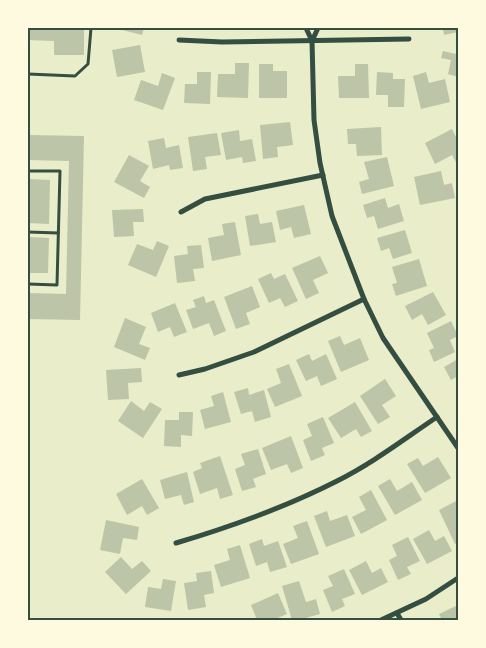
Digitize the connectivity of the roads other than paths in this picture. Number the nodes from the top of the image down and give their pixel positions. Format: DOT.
graph roads {
  1 [pos="91,28"];
  2 [pos="306,28"];
  3 [pos="318,28"];
  4 [pos="409,39"];
  5 [pos="179,40"];
  6 [pos="312,41"];
  7 [pos="28,74"];
  8 [pos="28,171"];
  9 [pos="323,175"];
  10 [pos="181,212"];
  11 [pos="28,232"];
  12 [pos="58,233"];
  13 [pos="28,284"];
  14 [pos="364,299"];
  15 [pos="179,375"];
  16 [pos="437,417"];
  17 [pos="458,448"];
  18 [pos="176,543"];
  19 [pos="458,578"];
  20 [pos="397,613"];
  21 [pos="381,620"];
  22 [pos="401,620"];
  1 -- 7 [label="lane"];
  2 -- 6 [label="street"];
  3 -- 6 [label="street"];
  4 -- 6 [label="street"];
  5 -- 6 [label="street"];
  6 -- 9 [label="street"];
  8 -- 12 [label="lane"];
  9 -- 10 [label="street"];
  9 -- 14 [label="street"];
  11 -- 12 [label="lane"];
  12 -- 13 [label="lane"];
  14 -- 15 [label="street"];
  14 -- 16 [label="street"];
  16 -- 17 [label="street"];
  16 -- 18 [label="street"];
  19 -- 20 [label="street"];
  20 -- 21 [label="street"];
  20 -- 22 [label="street"];
}
